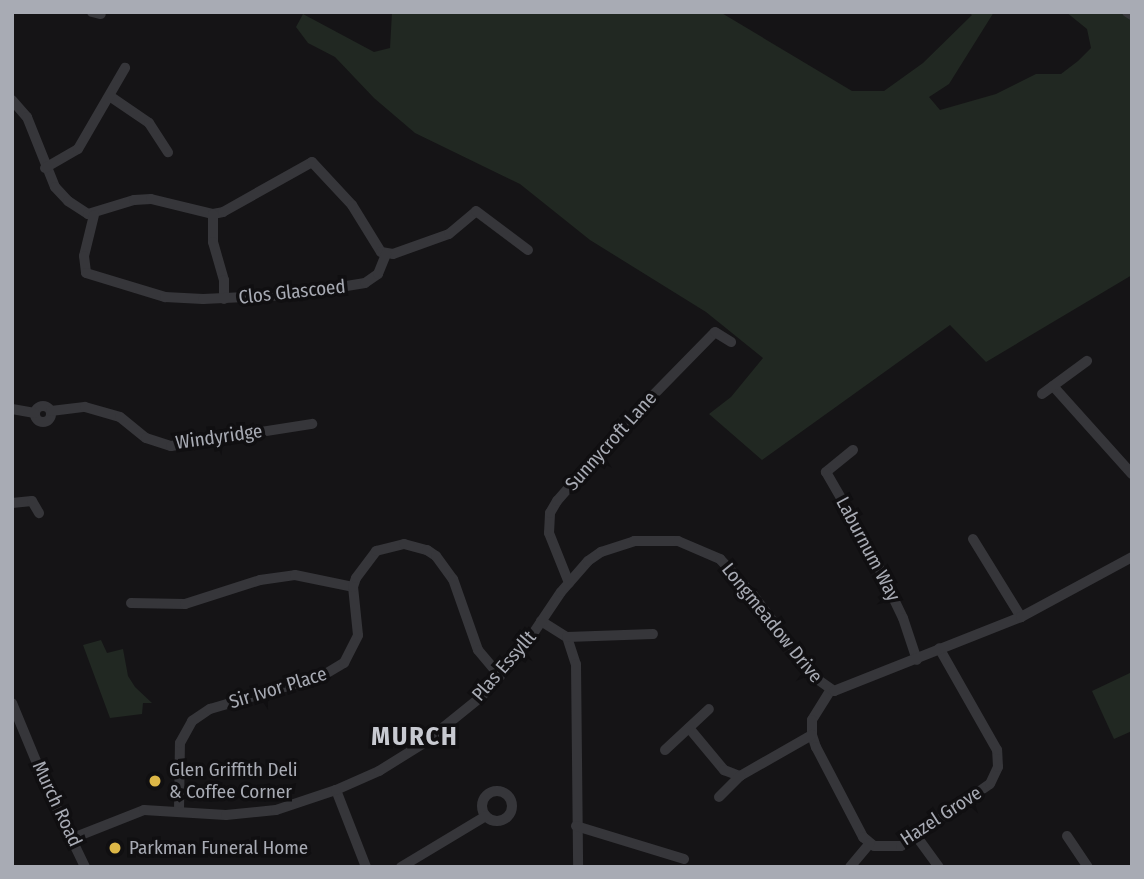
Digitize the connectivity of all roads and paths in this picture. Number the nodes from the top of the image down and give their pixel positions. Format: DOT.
graph roads {
  1 [pos="1127,12"];
  2 [pos="1132,15"];
  3 [pos="125,68"];
  4 [pos="111,97"];
  5 [pos="12,100"];
  6 [pos="168,152"];
  7 [pos="45,168"];
  8 [pos="213,214"];
  9 [pos="94,215"];
  10 [pos="528,250"];
  11 [pos="386,254"];
  12 [pos="224,299"];
  13 [pos="731,342"];
  14 [pos="1087,361"];
  15 [pos="1054,386"];
  16 [pos="1042,394"];
  17 [pos="12,409"];
  18 [pos="312,424"];
  19 [pos="853,450"];
  20 [pos="1132,474"];
  21 [pos="12,503"];
  22 [pos="39,513"];
  23 [pos="973,539"];
  24 [pos="1132,557"];
  25 [pos="569,583"];
  26 [pos="353,587"];
  27 [pos="131,603"];
  28 [pos="1021,617"];
  29 [pos="541,621"];
  30 [pos="653,634"];
  31 [pos="567,637"];
  32 [pos="939,648"];
  33 [pos="917,660"];
  34 [pos="500,676"];
  35 [pos="830,691"];
  36 [pos="12,703"];
  37 [pos="709,709"];
  38 [pos="689,728"];
  39 [pos="812,735"];
  40 [pos="665,750"];
  41 [pos="740,776"];
  42 [pos="336,790"];
  43 [pos="719,797"];
  44 [pos="179,811"];
  45 [pos="486,816"];
  46 [pos="576,826"];
  47 [pos="917,836"];
  48 [pos="1066,836"];
  49 [pos="73,838"];
  50 [pos="870,843"];
  51 [pos="684,859"];
  52 [pos="85,867"];
  53 [pos="366,867"];
  54 [pos="401,867"];
  55 [pos="578,867"];
  56 [pos="850,867"];
  57 [pos="939,867"];
  58 [pos="1088,867"];
  1 -- 2 [label="street"];
  3 -- 4 [label="street"];
  4 -- 6 [label="street"];
  4 -- 7 [label="street"];
  5 -- 7 [label="street"];
  7 -- 9 [label="street"];
  8 -- 9 [label="street"];
  8 -- 11 [label="street"];
  8 -- 12 [label="street, Clos Glascoed"];
  9 -- 12 [label="street, Clos Glascoed"];
  10 -- 11 [label="street"];
  11 -- 12 [label="street, Clos Glascoed"];
  13 -- 25 [label="street, Sunnycroft Lane"];
  14 -- 15 [label="street"];
  15 -- 16 [label="street"];
  15 -- 20 [label="street"];
  17 -- 18 [label="street, Windyridge"];
  19 -- 33 [label="street, Laburnum Way"];
  21 -- 22 [label="street"];
  23 -- 28 [label="street"];
  24 -- 28 [label="street, Longmeadow Drive"];
  25 -- 29 [label="street, Plas Essyllt"];
  25 -- 35 [label="street, Longmeadow Drive"];
  26 -- 27 [label="street"];
  26 -- 34 [label="street"];
  26 -- 44 [label="street, Sir Ivor Place"];
  28 -- 32 [label="street, Longmeadow Drive"];
  29 -- 31 [label="street"];
  29 -- 34 [label="street, Plas Essyllt"];
  30 -- 31 [label="street"];
  31 -- 46 [label="street"];
  32 -- 33 [label="street, Longmeadow Drive"];
  32 -- 47 [label="street, Hazel Grove"];
  33 -- 35 [label="street, Longmeadow Drive"];
  34 -- 42 [label="street, Plas Essyllt"];
  35 -- 39 [label="street"];
  36 -- 49 [label="street, Murch Road"];
  37 -- 38 [label="street"];
  38 -- 40 [label="street"];
  38 -- 41 [label="street"];
  39 -- 41 [label="street"];
  39 -- 50 [label="street"];
  41 -- 43 [label="street"];
  42 -- 44 [label="street, Plas Essyllt"];
  42 -- 53 [label="street"];
  44 -- 49 [label="street, Plas Essyllt"];
  45 -- 54 [label="street"];
  46 -- 51 [label="street"];
  46 -- 55 [label="street"];
  47 -- 50 [label="street, Hazel Grove"];
  47 -- 57 [label="street"];
  48 -- 58 [label="street"];
  49 -- 52 [label="street, Murch Road"];
  50 -- 56 [label="street"];
}
